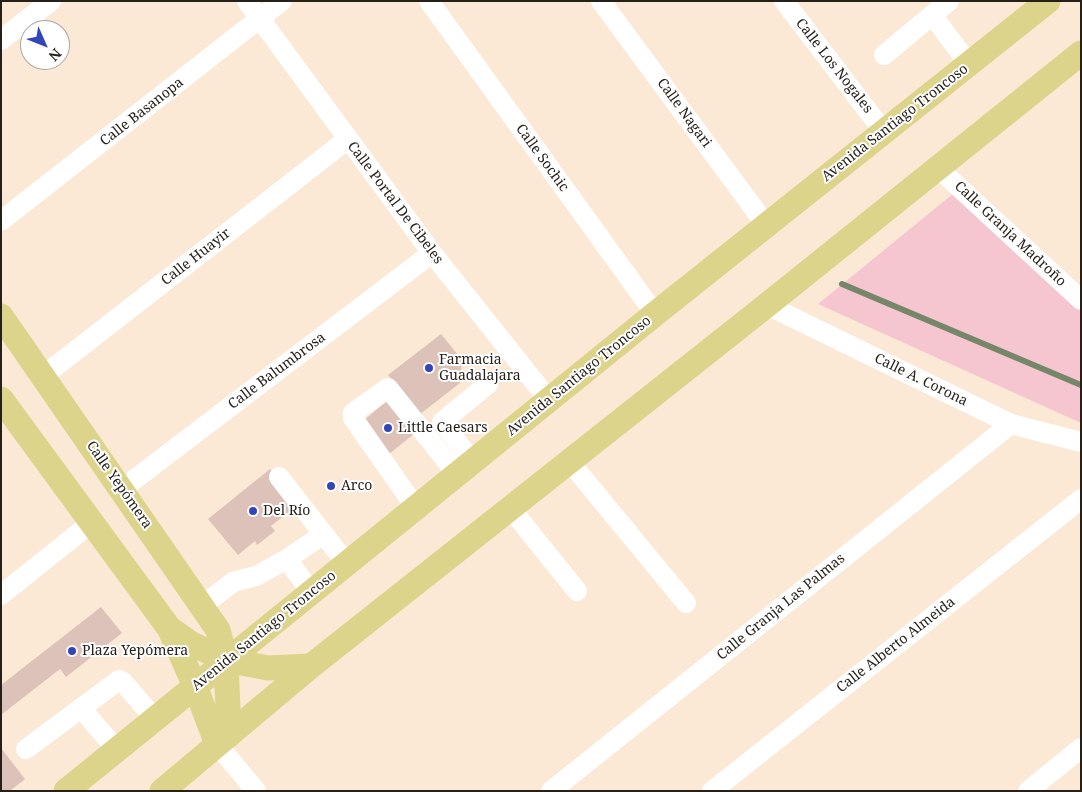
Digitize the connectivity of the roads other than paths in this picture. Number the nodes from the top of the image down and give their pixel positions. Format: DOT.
graph roads {
  1 [pos="51,1"];
  2 [pos="247,1"];
  3 [pos="282,1"];
  4 [pos="429,1"];
  5 [pos="601,1"];
  6 [pos="784,1"];
  7 [pos="949,1"];
  8 [pos="1045,2"];
  9 [pos="932,15"];
  10 [pos="260,19"];
  11 [pos="1,40"];
  12 [pos="1081,53"];
  13 [pos="884,55"];
  14 [pos="970,64"];
  15 [pos="884,132"];
  16 [pos="348,139"];
  17 [pos="938,168"];
  18 [pos="1,221"];
  19 [pos="766,225"];
  20 [pos="432,253"];
  21 [pos="1081,300"];
  22 [pos="767,305"];
  23 [pos="655,314"];
  24 [pos="1,316"];
  25 [pos="43,376"];
  26 [pos="488,384"];
  27 [pos="549,400"];
  28 [pos="3,404"];
  29 [pos="1011,424"];
  30 [pos="1081,442"];
  31 [pos="570,462"];
  32 [pos="465,468"];
  33 [pos="279,476"];
  34 [pos="122,489"];
  35 [pos="1081,499"];
  36 [pos="416,508"];
  37 [pos="511,509"];
  38 [pos="91,523"];
  39 [pos="324,534"];
  40 [pos="287,559"];
  41 [pos="347,564"];
  42 [pos="577,591"];
  43 [pos="311,592"];
  44 [pos="1,595"];
  45 [pos="686,603"];
  46 [pos="202,606"];
  47 [pos="169,628"];
  48 [pos="226,660"];
  49 [pos="311,666"];
  50 [pos="195,686"];
  51 [pos="81,708"];
  52 [pos="155,719"];
  53 [pos="226,747"];
  54 [pos="1081,748"];
  55 [pos="26,749"];
  56 [pos="117,750"];
  57 [pos="66,791"];
  58 [pos="162,791"];
  59 [pos="256,791"];
  60 [pos="551,791"];
  61 [pos="712,791"];
  62 [pos="1028,791"];
  1 -- 11 [label="street"];
  2 -- 10 [label="street, Calle Portal De Cibeles"];
  3 -- 10 [label="street, Calle Basanopa"];
  4 -- 23 [label="street, Calle Sochic"];
  5 -- 19 [label="street, Calle Nagari"];
  6 -- 15 [label="street, Calle Los Nogales"];
  7 -- 9 [label="street"];
  8 -- 14 [label="main road, Avenida Santiago Troncoso"];
  9 -- 13 [label="street"];
  9 -- 14 [label="street"];
  10 -- 16 [label="street, Calle Portal De Cibeles"];
  10 -- 18 [label="street, Calle Basanopa"];
  12 -- 17 [label="main road"];
  14 -- 15 [label="main road, Avenida Santiago Troncoso"];
  15 -- 19 [label="main road, Avenida Santiago Troncoso"];
  16 -- 20 [label="street, Calle Portal De Cibeles"];
  16 -- 25 [label="street, Calle Huayir"];
  17 -- 21 [label="street, Calle Granja Madroño"];
  17 -- 22 [label="main road"];
  19 -- 23 [label="main road, Avenida Santiago Troncoso"];
  20 -- 27 [label="street, Calle Portal De Cibeles"];
  20 -- 34 [label="street, Calle Balumbrosa"];
  22 -- 29 [label="street, Calle A. Corona"];
  22 -- 31 [label="main road"];
  23 -- 27 [label="main road, Avenida Santiago Troncoso"];
  24 -- 25 [label="main road, Calle Yepómera"];
  25 -- 34 [label="main road, Calle Yepómera"];
  26 -- 32 [label="street"];
  27 -- 32 [label="main road, Avenida Santiago Troncoso"];
  28 -- 38 [label="main road"];
  29 -- 30 [label="street, Calle A. Corona"];
  29 -- 60 [label="street, Calle Granja Las Palmas"];
  31 -- 37 [label="main road"];
  31 -- 45 [label="street"];
  32 -- 36 [label="main road, Avenida Santiago Troncoso"];
  32 -- 36 [label="street"];
  33 -- 39 [label="street"];
  34 -- 46 [label="main road, Calle Yepómera"];
  35 -- 61 [label="street, Calle Alberto Almeida"];
  36 -- 41 [label="main road, Avenida Santiago Troncoso"];
  37 -- 42 [label="street"];
  37 -- 49 [label="main road"];
  38 -- 44 [label="street"];
  38 -- 47 [label="main road"];
  39 -- 40 [label="street"];
  39 -- 41 [label="street"];
  40 -- 43 [label="street"];
  40 -- 46 [label="street"];
  41 -- 43 [label="main road, Avenida Santiago Troncoso"];
  43 -- 48 [label="main road, Avenida Santiago Troncoso"];
  46 -- 48 [label="main road, Calle Yepómera"];
  47 -- 48 [label="main road"];
  47 -- 50 [label="main road"];
  48 -- 49 [label="main road"];
  48 -- 50 [label="main road, Avenida Santiago Troncoso"];
  48 -- 53 [label="main road, Calle Yepómera"];
  49 -- 53 [label="main road"];
  50 -- 52 [label="main road, Avenida Santiago Troncoso"];
  50 -- 53 [label="main road"];
  51 -- 52 [label="street"];
  51 -- 55 [label="street"];
  51 -- 56 [label="street"];
  52 -- 56 [label="main road, Avenida Santiago Troncoso"];
  53 -- 58 [label="main road"];
  53 -- 59 [label="street"];
  54 -- 62 [label="street"];
  56 -- 57 [label="main road, Avenida Santiago Troncoso"];
}
